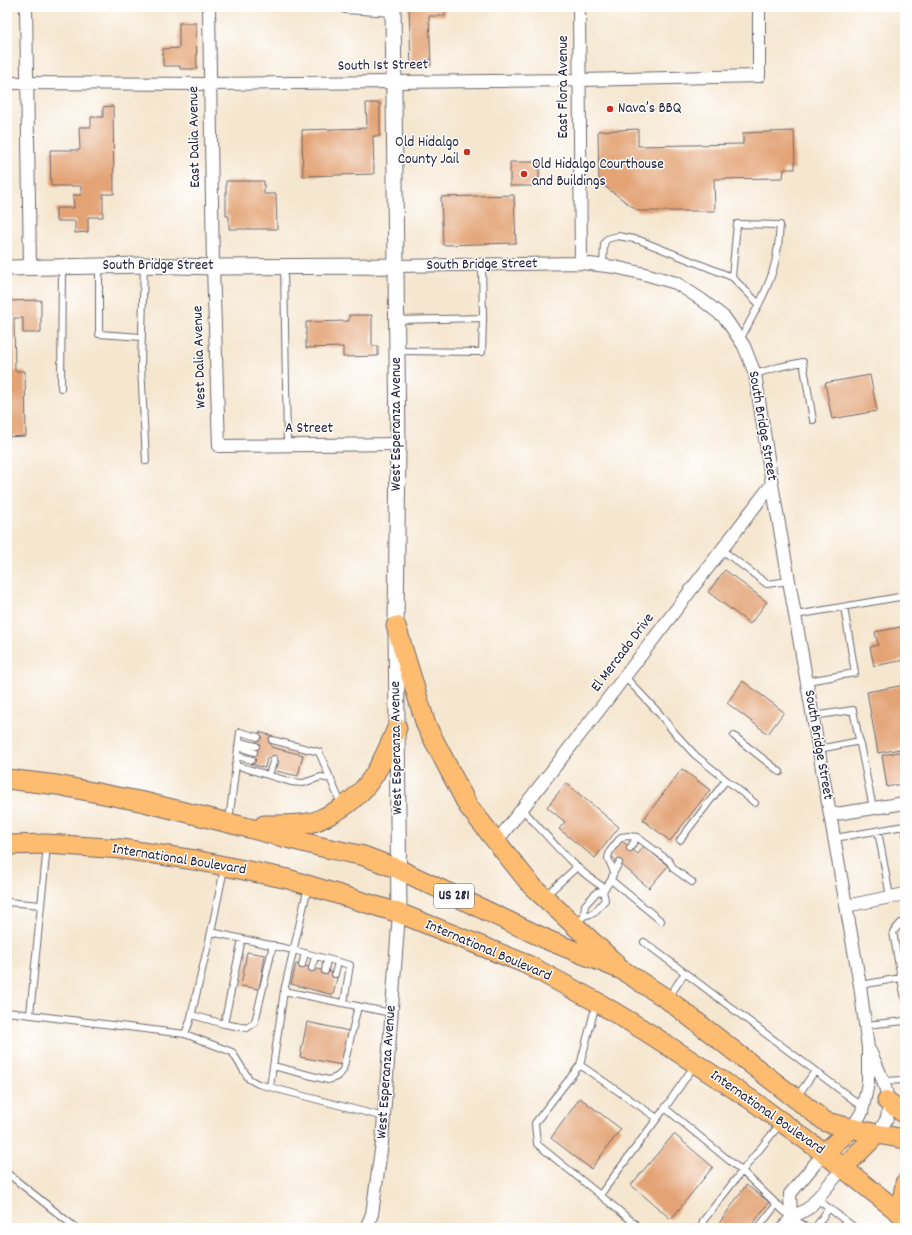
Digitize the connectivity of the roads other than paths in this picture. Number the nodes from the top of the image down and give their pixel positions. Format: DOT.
graph roads {
  1 [pos="26,7"];
  2 [pos="209,7"];
  3 [pos="579,7"];
  4 [pos="668,7"];
  5 [pos="759,7"];
  6 [pos="345,10"];
  7 [pos="393,10"];
  8 [pos="580,80"];
  9 [pos="394,82"];
  10 [pos="27,83"];
  11 [pos="7,84"];
  12 [pos="210,84"];
  13 [pos="581,263"];
  14 [pos="144,265"];
  15 [pos="482,265"];
  16 [pos="99,266"];
  17 [pos="213,266"];
  18 [pos="284,266"];
  19 [pos="396,266"];
  20 [pos="604,266"];
  21 [pos="62,267"];
  22 [pos="7,268"];
  23 [pos="30,268"];
  24 [pos="732,277"];
  25 [pos="758,303"];
  26 [pos="483,318"];
  27 [pos="397,320"];
  28 [pos="142,337"];
  29 [pos="740,340"];
  30 [pos="397,351"];
  31 [pos="755,374"];
  32 [pos="60,388"];
  33 [pos="813,420"];
  34 [pos="398,444"];
  35 [pos="287,445"];
  36 [pos="219,446"];
  37 [pos="146,461"];
  38 [pos="772,484"];
  39 [pos="722,550"];
  40 [pos="789,581"];
  41 [pos="905,596"];
  42 [pos="844,607"];
  43 [pos="796,615"];
  44 [pos="396,626"];
  45 [pos="624,677"];
  46 [pos="807,681"];
  47 [pos="813,716"];
  48 [pos="397,728"];
  49 [pos="258,736"];
  50 [pos="734,736"];
  51 [pos="272,740"];
  52 [pos="860,741"];
  53 [pos="239,744"];
  54 [pos="255,749"];
  55 [pos="819,749"];
  56 [pos="237,756"];
  57 [pos="252,760"];
  58 [pos="270,763"];
  59 [pos="235,765"];
  60 [pos="780,772"];
  61 [pos="269,775"];
  62 [pos="7,779"];
  63 [pos="331,779"];
  64 [pos="726,780"];
  65 [pos="755,803"];
  66 [pos="905,803"];
  67 [pos="343,808"];
  68 [pos="873,808"];
  69 [pos="522,809"];
  70 [pos="830,815"];
  71 [pos="235,824"];
  72 [pos="878,831"];
  73 [pos="905,832"];
  74 [pos="637,837"];
  75 [pos="835,838"];
  76 [pos="680,840"];
  77 [pos="496,842"];
  78 [pos="47,844"];
  79 [pos="7,845"];
  80 [pos="630,848"];
  81 [pos="619,864"];
  82 [pos="225,866"];
  83 [pos="577,867"];
  84 [pos="398,869"];
  85 [pos="614,872"];
  86 [pos="611,880"];
  87 [pos="692,882"];
  88 [pos="308,885"];
  89 [pos="604,889"];
  90 [pos="905,894"];
  91 [pos="544,897"];
  92 [pos="890,897"];
  93 [pos="7,902"];
  94 [pos="41,905"];
  95 [pos="846,906"];
  96 [pos="398,913"];
  97 [pos="580,921"];
  98 [pos="661,921"];
  99 [pos="905,922"];
  100 [pos="211,932"];
  101 [pos="242,939"];
  102 [pos="644,942"];
  103 [pos="272,945"];
  104 [pos="293,950"];
  105 [pos="305,953"];
  106 [pos="315,956"];
  107 [pos="327,959"];
  108 [pos="338,962"];
  109 [pos="302,965"];
  110 [pos="312,968"];
  111 [pos="622,970"];
  112 [pos="325,971"];
  113 [pos="685,973"];
  114 [pos="335,974"];
  115 [pos="901,978"];
  116 [pos="860,985"];
  117 [pos="296,986"];
  118 [pos="306,988"];
  119 [pos="284,991"];
  120 [pos="319,991"];
  121 [pos="294,993"];
  122 [pos="304,995"];
  123 [pos="318,998"];
  124 [pos="668,999"];
  125 [pos="905,999"];
  126 [pos="597,1002"];
  127 [pos="344,1003"];
  128 [pos="358,1006"];
  129 [pos="7,1012"];
  130 [pos="391,1013"];
  131 [pos="30,1014"];
  132 [pos="192,1015"];
  133 [pos="905,1021"];
  134 [pos="224,1024"];
  135 [pos="865,1025"];
  136 [pos="185,1034"];
  137 [pos="868,1048"];
  138 [pos="696,1063"];
  139 [pos="580,1065"];
  140 [pos="273,1066"];
  141 [pos="815,1071"];
  142 [pos="905,1080"];
  143 [pos="883,1081"];
  144 [pos="270,1087"];
  145 [pos="796,1098"];
  146 [pos="887,1101"];
  147 [pos="863,1107"];
  148 [pos="665,1108"];
  149 [pos="905,1114"];
  150 [pos="384,1118"];
  151 [pos="657,1118"];
  152 [pos="782,1122"];
  153 [pos="852,1128"];
  154 [pos="877,1134"];
  155 [pos="905,1139"];
  156 [pos="824,1153"];
  157 [pos="843,1168"];
  158 [pos="742,1171"];
  159 [pos="7,1173"];
  160 [pos="905,1183"];
  161 [pos="600,1195"];
  162 [pos="817,1199"];
  163 [pos="777,1204"];
  164 [pos="828,1208"];
  165 [pos="905,1217"];
  166 [pos="791,1218"];
  167 [pos="76,1228"];
  168 [pos="366,1228"];
  169 [pos="640,1228"];
  170 [pos="702,1228"];
  171 [pos="758,1228"];
  172 [pos="784,1228"];
  173 [pos="809,1228"];
  174 [pos="815,1228"];
  175 [pos="855,1228"];
  1 -- 10 [label="street"];
  2 -- 12 [label="street, East Dalia Avenue"];
  3 -- 4 [label="lane"];
  3 -- 8 [label="street, East Flora Avenue"];
  5 -- 8 [label="street, South 1st Street"];
  6 -- 7 [label="lane"];
  7 -- 9 [label="street, West Esperanza Avenue"];
  8 -- 9 [label="street, South 1st Street"];
  8 -- 13 [label="street, East Flora Avenue"];
  9 -- 12 [label="street, South 1st Street"];
  9 -- 19 [label="street, West Esperanza Avenue"];
  10 -- 11 [label="street, South 1st Street"];
  10 -- 12 [label="street, South 1st Street"];
  10 -- 23 [label="street"];
  12 -- 17 [label="street, East Dalia Avenue"];
  13 -- 15 [label="street, South Bridge Street"];
  13 -- 20 [label="street, South Bridge Street"];
  14 -- 16 [label="street, South Bridge Street"];
  14 -- 17 [label="street, South Bridge Street"];
  14 -- 28 [label="lane"];
  15 -- 19 [label="street, South Bridge Street"];
  15 -- 26 [label="lane"];
  16 -- 21 [label="street, South Bridge Street"];
  16 -- 28 [label="lane"];
  17 -- 18 [label="street, South Bridge Street"];
  17 -- 36 [label="street, West Dalia Avenue"];
  18 -- 19 [label="street, South Bridge Street"];
  18 -- 35 [label="lane"];
  19 -- 27 [label="street, West Esperanza Avenue"];
  20 -- 24 [label="lane"];
  20 -- 29 [label="street, South Bridge Street"];
  21 -- 23 [label="street, South Bridge Street"];
  21 -- 32 [label="lane"];
  22 -- 23 [label="street, South Bridge Street"];
  24 -- 25 [label="lane"];
  24 -- 25 [label="lane"];
  25 -- 29 [label="lane"];
  26 -- 27 [label="lane"];
  26 -- 30 [label="lane"];
  27 -- 30 [label="street, West Esperanza Avenue"];
  28 -- 37 [label="lane"];
  29 -- 31 [label="street, South Bridge Street"];
  30 -- 34 [label="street, West Esperanza Avenue"];
  31 -- 33 [label="lane"];
  31 -- 38 [label="street, South Bridge Street"];
  34 -- 35 [label="street, A Street"];
  34 -- 44 [label="street, West Esperanza Avenue"];
  35 -- 36 [label="street, A Street"];
  38 -- 39 [label="street, El Mercado Drive"];
  38 -- 40 [label="street, South Bridge Street"];
  39 -- 40 [label="lane"];
  39 -- 45 [label="street, El Mercado Drive"];
  40 -- 43 [label="street, South Bridge Street"];
  41 -- 42 [label="lane"];
  42 -- 43 [label="lane"];
  42 -- 46 [label="lane"];
  43 -- 46 [label="street, South Bridge Street"];
  44 -- 48 [label="street, West Esperanza Avenue"];
  44 -- 77 [label="main road"];
  45 -- 64 [label="lane"];
  45 -- 69 [label="street, El Mercado Drive"];
  46 -- 47 [label="street, South Bridge Street"];
  47 -- 52 [label="lane"];
  47 -- 55 [label="street, South Bridge Street"];
  48 -- 67 [label="main road"];
  48 -- 84 [label="street, West Esperanza Avenue"];
  49 -- 53 [label="lane"];
  50 -- 60 [label="lane"];
  51 -- 63 [label="lane"];
  52 -- 55 [label="lane"];
  52 -- 68 [label="lane"];
  53 -- 54 [label="lane"];
  53 -- 56 [label="lane"];
  55 -- 70 [label="street, South Bridge Street"];
  56 -- 57 [label="lane"];
  56 -- 59 [label="lane"];
  58 -- 61 [label="lane"];
  59 -- 61 [label="lane"];
  59 -- 71 [label="lane"];
  61 -- 63 [label="lane"];
  62 -- 71 [label="main road, International Boulevard / US 281"];
  63 -- 67 [label="lane"];
  64 -- 65 [label="lane"];
  64 -- 76 [label="lane"];
  66 -- 68 [label="street"];
  67 -- 71 [label="main road"];
  68 -- 70 [label="street"];
  69 -- 77 [label="street, El Mercado Drive"];
  69 -- 83 [label="lane"];
  70 -- 75 [label="street, South Bridge Street"];
  71 -- 84 [label="main road, International Boulevard / US 281"];
  72 -- 73 [label="lane"];
  72 -- 75 [label="lane"];
  72 -- 92 [label="lane"];
  74 -- 80 [label="lane"];
  74 -- 85 [label="lane"];
  74 -- 87 [label="lane"];
  75 -- 95 [label="street, South Bridge Street"];
  77 -- 91 [label="main road"];
  78 -- 79 [label="main road, International Boulevard / US 281"];
  78 -- 82 [label="main road, International Boulevard / US 281"];
  78 -- 94 [label="lane"];
  81 -- 85 [label="lane"];
  82 -- 88 [label="main road, International Boulevard / US 281"];
  82 -- 100 [label="lane"];
  83 -- 89 [label="lane"];
  83 -- 91 [label="lane"];
  84 -- 96 [label="street, West Esperanza Avenue"];
  84 -- 111 [label="main road, International Boulevard / US 281"];
  85 -- 86 [label="lane"];
  86 -- 89 [label="lane"];
  86 -- 98 [label="lane"];
  88 -- 96 [label="main road, International Boulevard / US 281"];
  88 -- 104 [label="lane"];
  89 -- 97 [label="lane"];
  89 -- 97 [label="lane"];
  90 -- 92 [label="street"];
  91 -- 97 [label="main road"];
  92 -- 95 [label="street"];
  93 -- 94 [label="lane"];
  94 -- 131 [label="lane"];
  95 -- 116 [label="street, South Bridge Street"];
  96 -- 126 [label="main road, International Boulevard / US 281"];
  96 -- 130 [label="street, West Esperanza Avenue"];
  97 -- 111 [label="main road"];
  99 -- 115 [label="lane"];
  100 -- 101 [label="lane"];
  100 -- 132 [label="lane"];
  101 -- 103 [label="lane"];
  101 -- 134 [label="lane"];
  102 -- 113 [label="lane"];
  103 -- 104 [label="lane"];
  103 -- 134 [label="lane"];
  104 -- 105 [label="lane"];
  104 -- 119 [label="lane"];
  105 -- 106 [label="lane"];
  105 -- 109 [label="lane"];
  106 -- 107 [label="lane"];
  106 -- 110 [label="lane"];
  107 -- 108 [label="lane"];
  107 -- 112 [label="lane"];
  108 -- 114 [label="lane"];
  108 -- 127 [label="lane"];
  111 -- 124 [label="main road, International Boulevard / US 281"];
  113 -- 124 [label="lane"];
  113 -- 141 [label="lane"];
  115 -- 116 [label="lane"];
  115 -- 125 [label="lane"];
  116 -- 135 [label="street, South Bridge Street"];
  117 -- 121 [label="lane"];
  118 -- 122 [label="lane"];
  119 -- 121 [label="lane"];
  119 -- 140 [label="lane"];
  120 -- 123 [label="lane"];
  121 -- 122 [label="lane"];
  122 -- 123 [label="lane"];
  123 -- 127 [label="lane"];
  124 -- 145 [label="main road, International Boulevard / US 281"];
  126 -- 138 [label="main road, International Boulevard / US 281"];
  126 -- 139 [label="lane"];
  127 -- 128 [label="lane"];
  128 -- 130 [label="lane"];
  128 -- 140 [label="lane"];
  129 -- 131 [label="lane"];
  130 -- 150 [label="street, West Esperanza Avenue"];
  131 -- 136 [label="lane"];
  132 -- 134 [label="lane"];
  132 -- 136 [label="lane"];
  133 -- 135 [label="lane"];
  135 -- 137 [label="street, South Bridge Street"];
  136 -- 144 [label="lane"];
  137 -- 143 [label="street, South Bridge Street"];
  137 -- 147 [label="street, South Bridge Street"];
  138 -- 148 [label="lane"];
  138 -- 152 [label="main road, International Boulevard / US 281"];
  139 -- 151 [label="lane"];
  139 -- 161 [label="lane"];
  140 -- 144 [label="lane"];
  141 -- 145 [label="lane"];
  141 -- 147 [label="lane"];
  142 -- 143 [label="lane"];
  143 -- 146 [label="street, South Bridge Street"];
  144 -- 150 [label="lane"];
  145 -- 153 [label="main road, International Boulevard / US 281"];
  146 -- 149 [label="main road"];
  146 -- 154 [label="street, South Bridge Street"];
  147 -- 153 [label="street, South Bridge Street"];
  148 -- 151 [label="lane"];
  148 -- 158 [label="lane"];
  150 -- 168 [label="street, West Esperanza Avenue"];
  151 -- 161 [label="lane"];
  152 -- 156 [label="main road, International Boulevard / US 281"];
  152 -- 158 [label="lane"];
  153 -- 154 [label="main road, International Boulevard"];
  153 -- 156 [label="main road"];
  154 -- 155 [label="main road, International Boulevard"];
  154 -- 157 [label="main road"];
  156 -- 157 [label="main road, International Boulevard"];
  156 -- 166 [label="street"];
  157 -- 162 [label="street"];
  157 -- 165 [label="main road, International Boulevard"];
  158 -- 163 [label="lane"];
  158 -- 170 [label="lane"];
  159 -- 167 [label="lane"];
  160 -- 165 [label="main road"];
  161 -- 169 [label="lane"];
  162 -- 164 [label="lane"];
  162 -- 166 [label="street"];
  163 -- 166 [label="lane"];
  163 -- 171 [label="lane"];
  164 -- 174 [label="lane"];
  164 -- 175 [label="lane"];
  166 -- 172 [label="street"];
  166 -- 173 [label="lane"];
}
